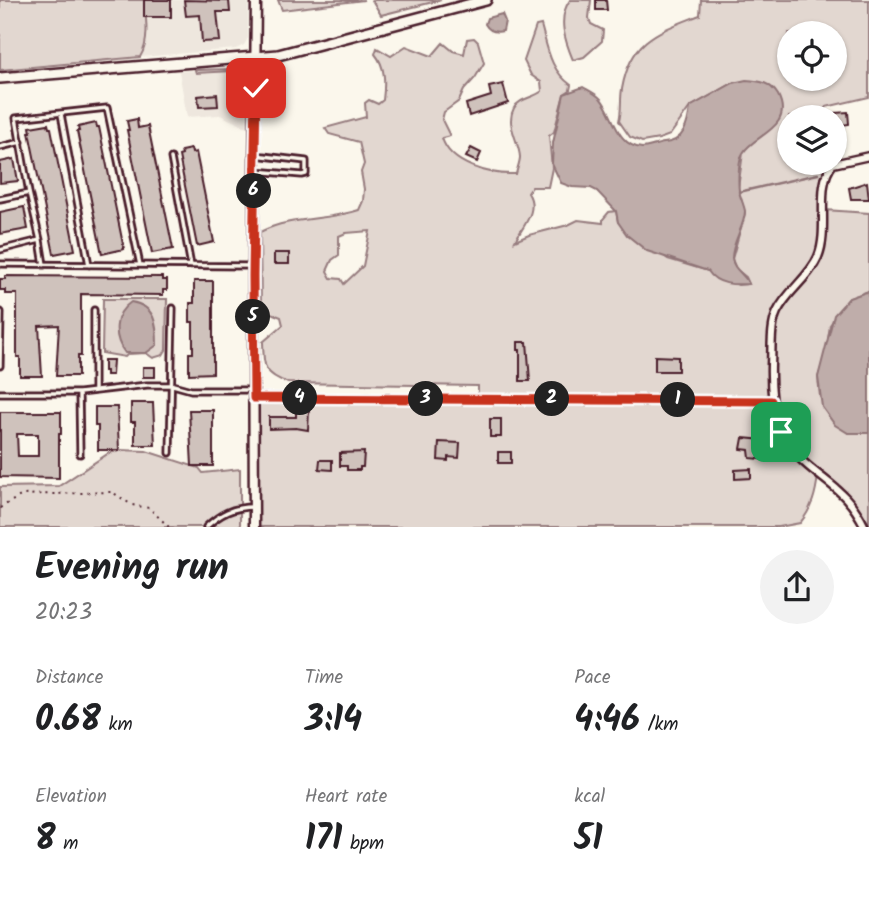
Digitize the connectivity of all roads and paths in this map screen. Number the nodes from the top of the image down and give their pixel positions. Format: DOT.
graph roads {
  1 [pos="256,0"];
  2 [pos="486,0"];
  3 [pos="256,57"];
  4 [pos="0,78"];
  5 [pos="61,114"];
  6 [pos="21,142"];
  7 [pos="0,148"];
  8 [pos="255,155"];
  9 [pos="866,157"];
  10 [pos="171,158"];
  11 [pos="255,170"];
  12 [pos="29,193"];
  13 [pos="0,199"];
  14 [pos="40,240"];
  15 [pos="0,250"];
  16 [pos="0,264"];
  17 [pos="44,265"];
  18 [pos="89,265"];
  19 [pos="140,265"];
  20 [pos="191,266"];
  21 [pos="253,266"];
  22 [pos="173,309"];
  23 [pos="94,310"];
  24 [pos="1,312"];
  25 [pos="0,366"];
  26 [pos="173,385"];
  27 [pos="94,391"];
  28 [pos="0,393"];
  29 [pos="79,393"];
  30 [pos="254,394"];
  31 [pos="771,401"];
  32 [pos="170,453"];
  33 [pos="80,454"];
  34 [pos="253,507"];
  35 [pos="0,508"];
  36 [pos="169,527"];
  37 [pos="206,527"];
  38 [pos="254,527"];
  39 [pos="865,527"];
  1 -- 3 [label="street"];
  2 -- 3 [label="main road"];
  3 -- 4 [label="main road"];
  3 -- 8 [label="street"];
  5 -- 6 [label="lane"];
  5 -- 18 [label="lane"];
  5 -- 19 [label="lane"];
  6 -- 7 [label="lane"];
  6 -- 12 [label="lane"];
  8 -- 11 [label="street"];
  8 -- 11 [label="lane"];
  9 -- 31 [label="street"];
  10 -- 20 [label="lane"];
  11 -- 21 [label="street"];
  12 -- 13 [label="lane"];
  12 -- 14 [label="lane"];
  14 -- 15 [label="lane"];
  14 -- 17 [label="lane"];
  16 -- 17 [label="lane"];
  17 -- 18 [label="lane"];
  18 -- 19 [label="lane"];
  19 -- 20 [label="lane"];
  20 -- 21 [label="lane"];
  21 -- 30 [label="street"];
  22 -- 26 [label="lane"];
  23 -- 27 [label="lane"];
  24 -- 25 [label="lane"];
  26 -- 27 [label="lane"];
  26 -- 30 [label="lane"];
  26 -- 32 [label="lane"];
  27 -- 29 [label="lane"];
  28 -- 29 [label="lane"];
  29 -- 33 [label="lane"];
  30 -- 31 [label="street"];
  30 -- 34 [label="street"];
  31 -- 39 [label="street"];
  34 -- 37 [label="lane"];
  34 -- 38 [label="street"];
  35 -- 36 [label="path"];
}
